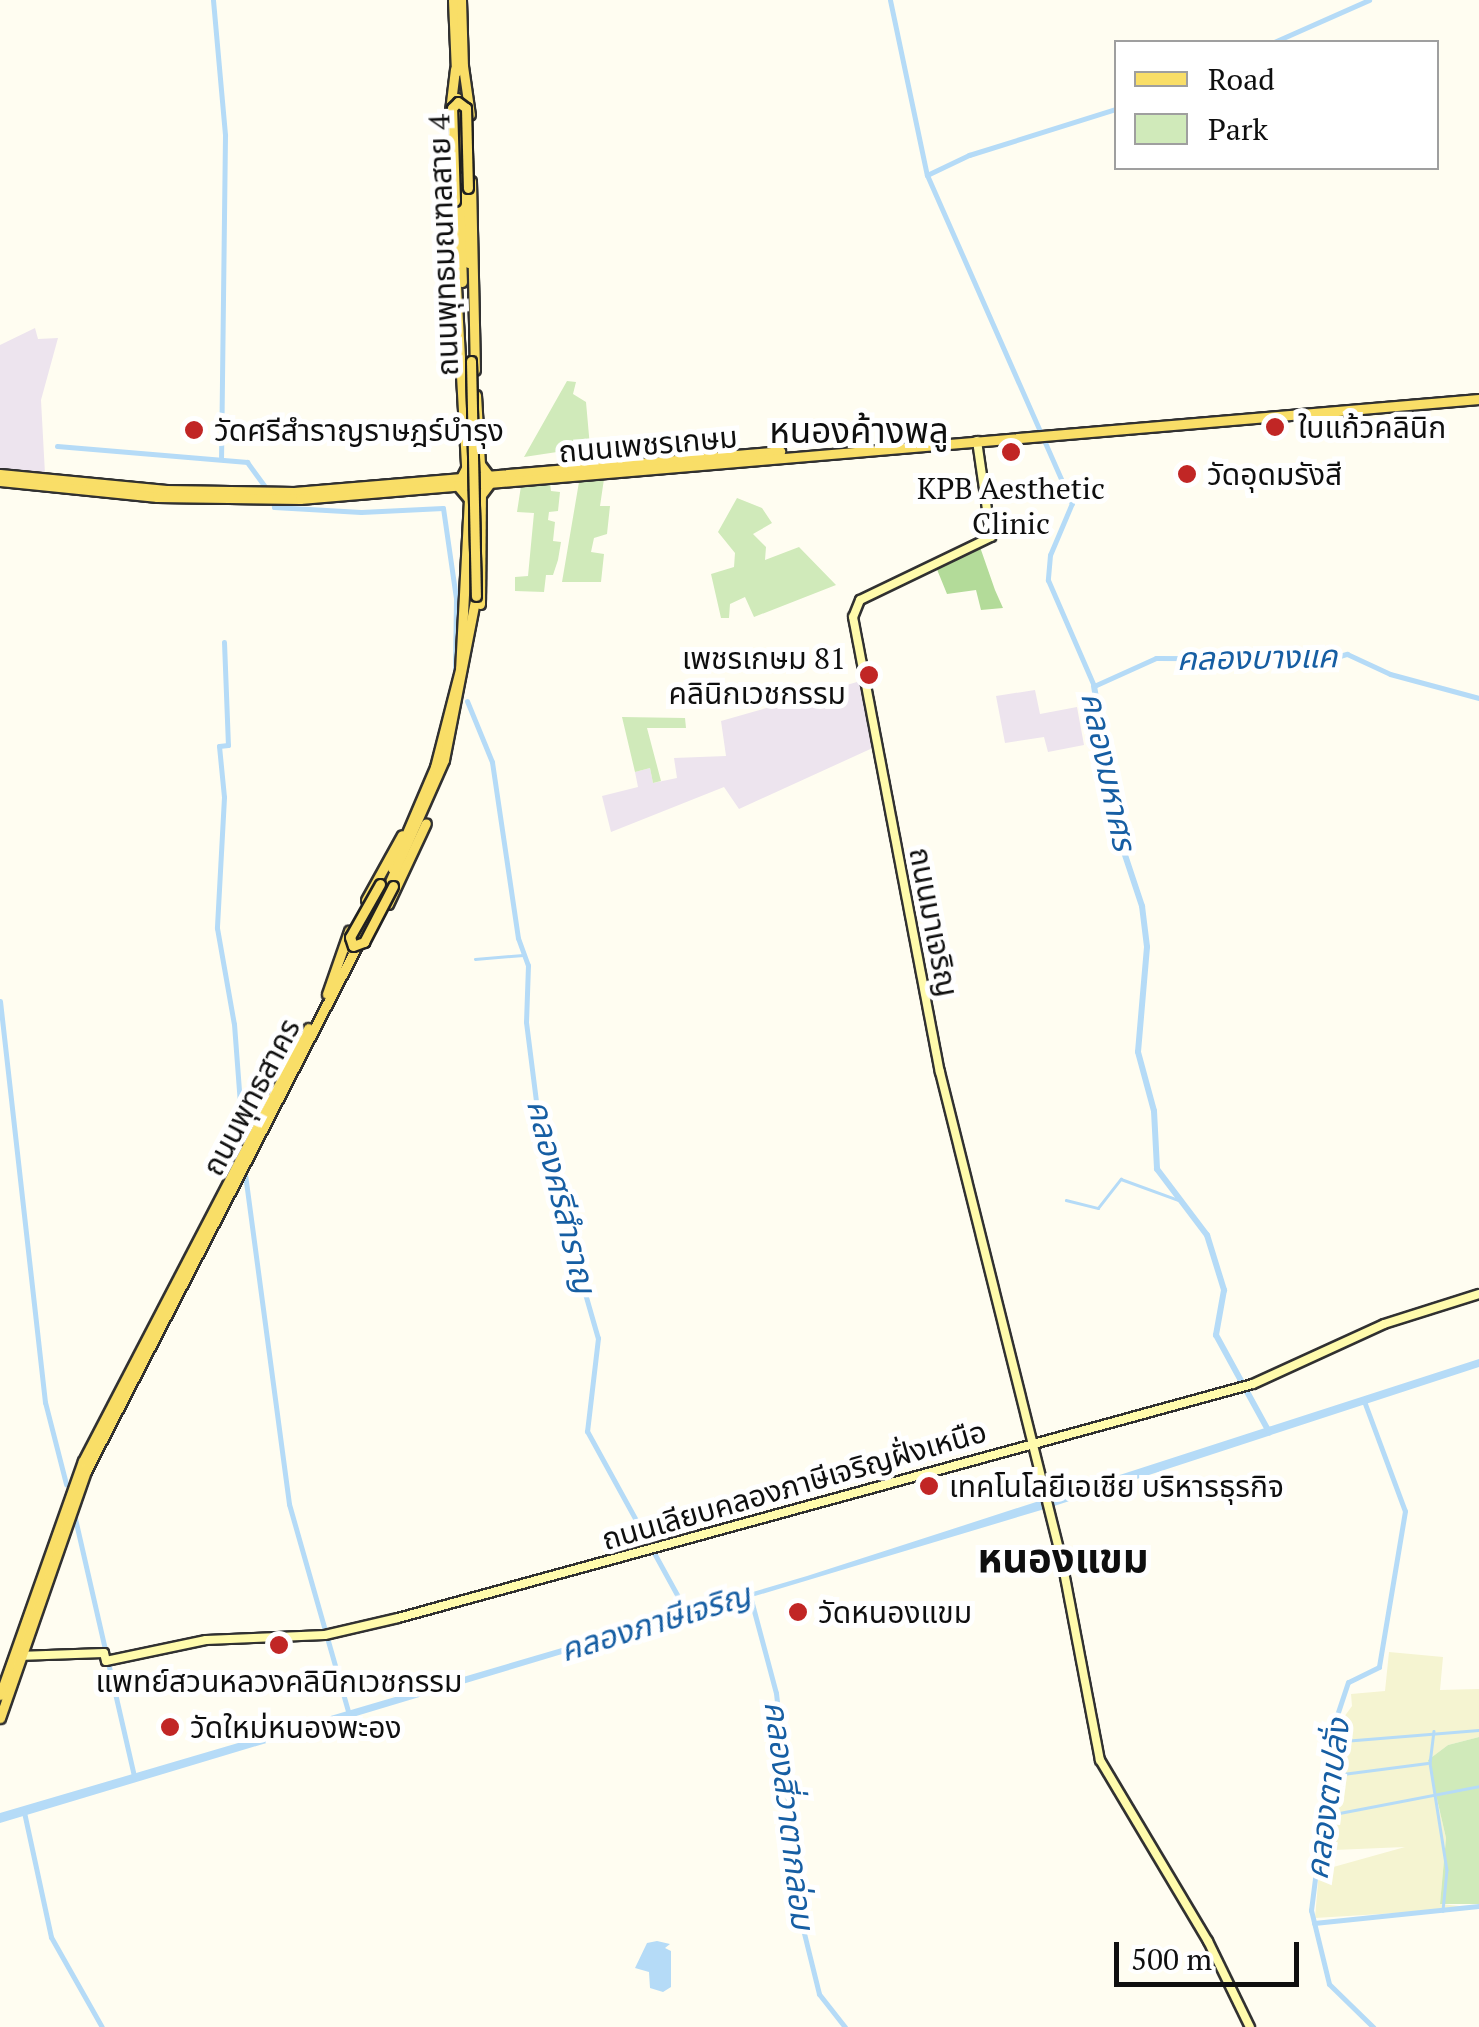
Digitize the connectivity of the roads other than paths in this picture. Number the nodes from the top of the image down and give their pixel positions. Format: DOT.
graph roads {
  1 [pos="457,0"];
  2 [pos="459,67"];
  3 [pos="456,238"];
  4 [pos="471,254"];
  5 [pos="460,264"];
  6 [pos="455,275"];
  7 [pos="468,361"];
  8 [pos="1479,396"];
  9 [pos="977,438"];
  10 [pos="466,458"];
  11 [pos="480,458"];
  12 [pos="0,477"];
  13 [pos="491,479"];
  14 [pos="457,483"];
  15 [pos="476,483"];
  16 [pos="469,516"];
  17 [pos="481,517"];
  18 [pos="474,596"];
  19 [pos="460,675"];
  20 [pos="462,694"];
  21 [pos="425,804"];
  22 [pos="1479,1294"];
  23 [pos="142,1352"];
  24 [pos="1028,1442"];
  25 [pos="18,1656"];
  26 [pos="0,1696"];
  27 [pos="0,1718"];
  28 [pos="1250,2027"];
  1 -- 2 [label="main road, ถนนพุทธมณฑลสาย 4"];
  2 -- 4 [label="main road, ถนนพุทธมณฑลสาย 4"];
  2 -- 5 [label="main road, ถนนพุทธมณฑลสาย 4"];
  2 -- 6 [label="main road, ถนนพุทธมณฑลสาย 4"];
  3 -- 4 [label="main road, bridge"];
  3 -- 5 [label="main road"];
  3 -- 6 [label="main road"];
  4 -- 7 [label="main road, ถนนพุทธมณฑลสาย 4"];
  4 -- 11 [label="main road, ถนนพุทธมณฑลสาย 4"];
  5 -- 7 [label="main road, ถนนพุทธมณฑลสาย 4"];
  6 -- 10 [label="main road, ถนนพุทธมณฑลสาย 4"];
  7 -- 15 [label="main road, ถนนพุทธมณฑลสาย 4, bridge"];
  8 -- 9 [label="main road, ถนนเพชรเกษม"];
  9 -- 13 [label="main road, ถนนเพชรเกษม"];
  9 -- 24 [label="main road, ถนนมาเจริญ"];
  10 -- 11 [label="main road"];
  10 -- 14 [label="main road, ถนนพุทธมณฑลสาย 4"];
  11 -- 13 [label="main road"];
  12 -- 14 [label="main road, ถนนเพชรเกษม"];
  13 -- 14 [label="main road, ถนนเพชรเกษม"];
  13 -- 17 [label="main road"];
  14 -- 16 [label="main road"];
  15 -- 18 [label="main road, ถนนพุทธสาคร, bridge"];
  16 -- 17 [label="main road"];
  16 -- 19 [label="main road"];
  17 -- 20 [label="main road"];
  18 -- 19 [label="main road, ถนนพุทธสาคร"];
  18 -- 20 [label="main road, ถนนพุทธสาคร"];
  19 -- 21 [label="main road, ถนนพุทธสาคร"];
  20 -- 21 [label="main road, ถนนพุทธสาคร"];
  21 -- 21 [label="main road, bridge"];
  21 -- 23 [label="main road, ถนนพุทธสาคร"];
  22 -- 24 [label="main road, ถนนเลียบคลองภาษีเจริญฝั่งเหนือ"];
  23 -- 25 [label="main road, ถนนพุทธสาคร"];
  23 -- 26 [label="main road, ถนนพุทธสาคร"];
  24 -- 25 [label="main road, ถนนเลียบคลองภาษีเจริญฝั่งเหนือ"];
  24 -- 28 [label="main road, ถนนมาเจริญ"];
  25 -- 27 [label="main road, ถนนพุทธสาคร"];
}
